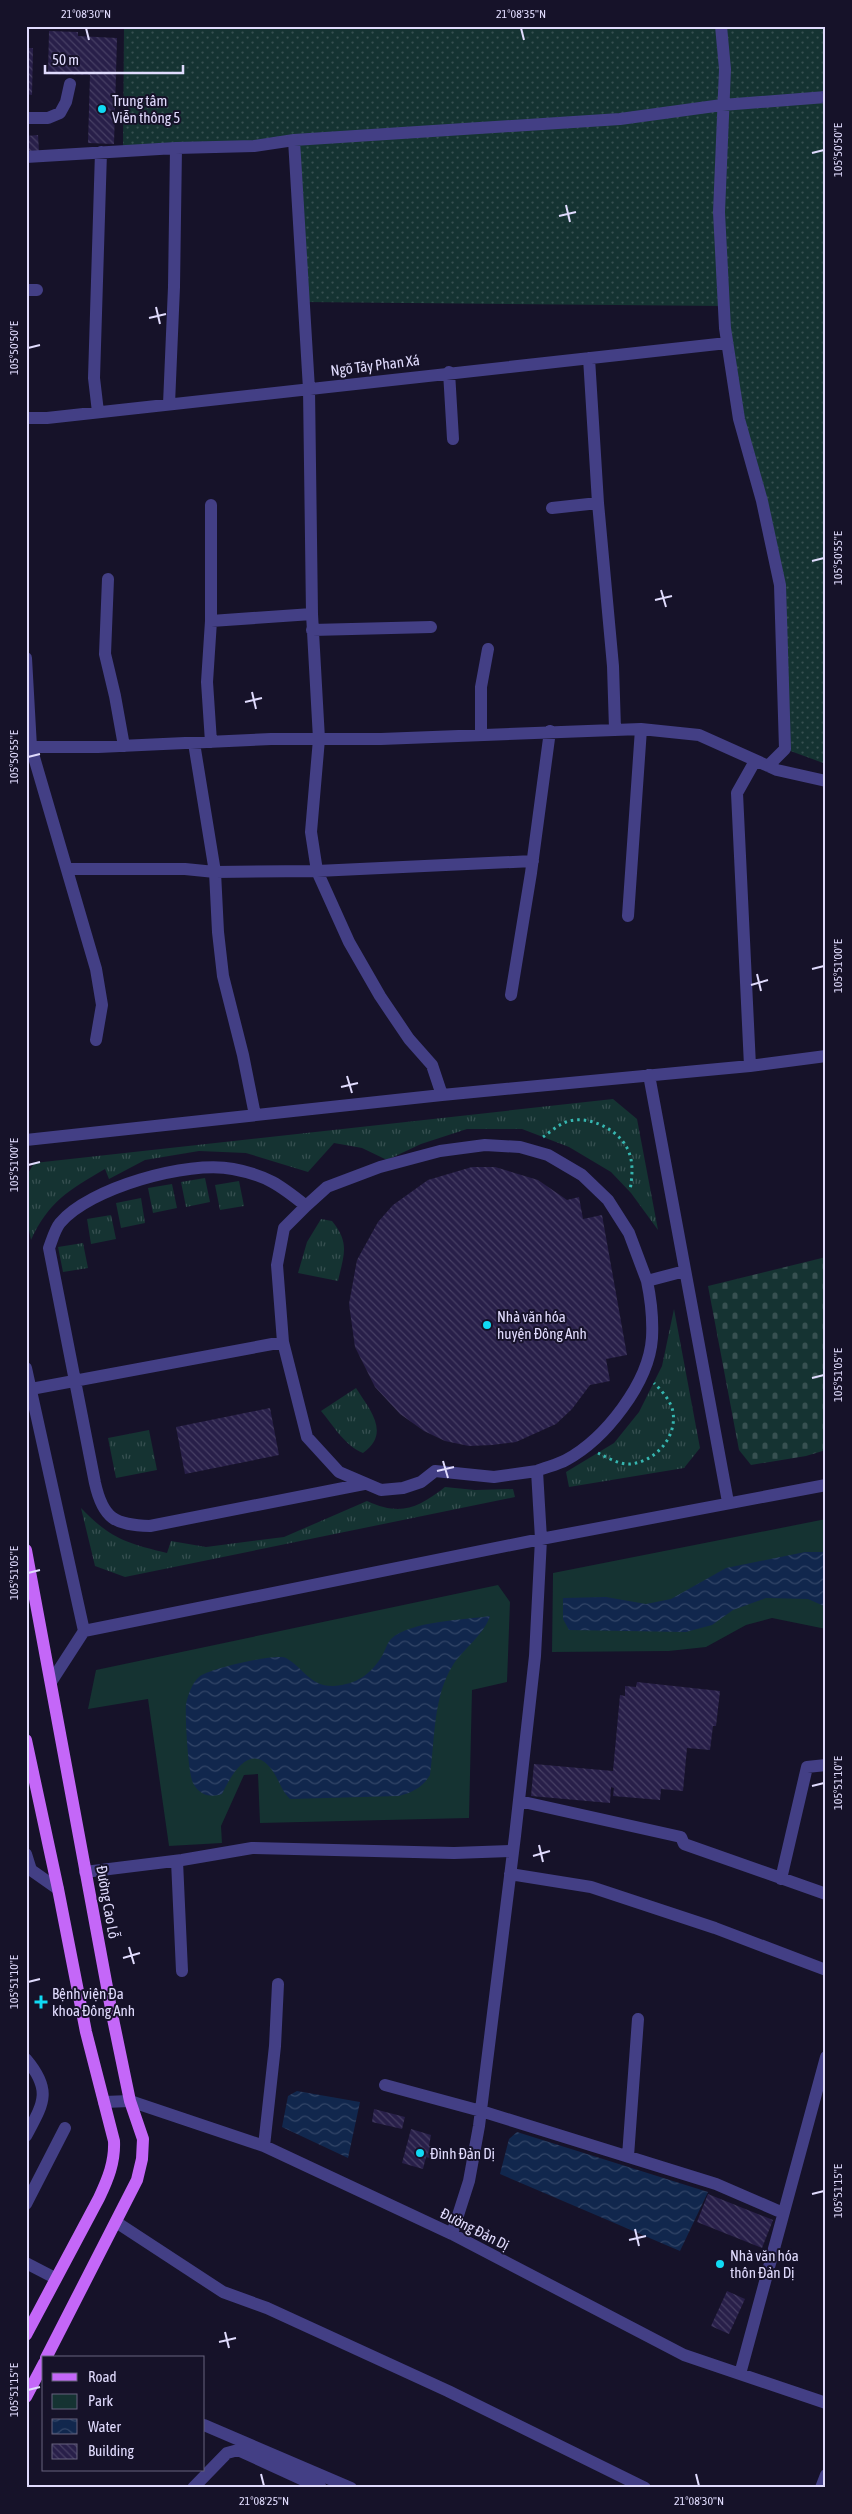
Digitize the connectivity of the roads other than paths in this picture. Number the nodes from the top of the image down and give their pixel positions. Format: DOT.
graph roads {
  1 [pos="721,26"];
  2 [pos="70,84"];
  3 [pos="826,98"];
  4 [pos="722,105"];
  5 [pos="26,118"];
  6 [pos="294,140"];
  7 [pos="176,148"];
  8 [pos="101,152"];
  9 [pos="26,157"];
  10 [pos="727,343"];
  11 [pos="589,358"];
  12 [pos="449,372"];
  13 [pos="309,389"];
  14 [pos="169,404"];
  15 [pos="98,412"];
  16 [pos="26,418"];
  17 [pos="453,439"];
  18 [pos="598,503"];
  19 [pos="211,506"];
  20 [pos="552,508"];
  21 [pos="108,579"];
  22 [pos="312,614"];
  23 [pos="211,621"];
  24 [pos="432,627"];
  25 [pos="312,630"];
  26 [pos="488,649"];
  27 [pos="26,658"];
  28 [pos="615,729"];
  29 [pos="641,729"];
  30 [pos="550,731"];
  31 [pos="481,734"];
  32 [pos="319,739"];
  33 [pos="211,742"];
  34 [pos="194,743"];
  35 [pos="124,746"];
  36 [pos="29,747"];
  37 [pos="755,760"];
  38 [pos="768,766"];
  39 [pos="826,781"];
  40 [pos="533,861"];
  41 [pos="68,869"];
  42 [pos="317,871"];
  43 [pos="215,872"];
  44 [pos="628,916"];
  45 [pos="510,994"];
  46 [pos="96,1040"];
  47 [pos="826,1056"];
  48 [pos="750,1066"];
  49 [pos="649,1075"];
  50 [pos="442,1095"];
  51 [pos="255,1115"];
  52 [pos="26,1140"];
  53 [pos="306,1206"];
  54 [pos="685,1271"];
  55 [pos="647,1281"];
  56 [pos="283,1342"];
  57 [pos="26,1368"];
  58 [pos="75,1382"];
  59 [pos="31,1389"];
  60 [pos="537,1471"];
  61 [pos="364,1484"];
  62 [pos="826,1484"];
  63 [pos="728,1502"];
  64 [pos="541,1538"];
  65 [pos="26,1550"];
  66 [pos="84,1631"];
  67 [pos="51,1682"];
  68 [pos="26,1740"];
  69 [pos="826,1765"];
  70 [pos="519,1801"];
  71 [pos="514,1851"];
  72 [pos="27,1856"];
  73 [pos="177,1861"];
  74 [pos="85,1872"];
  75 [pos="510,1874"];
  76 [pos="781,1879"];
  77 [pos="58,1889"];
  78 [pos="826,1894"];
  79 [pos="826,1970"];
  80 [pos="182,1971"];
  81 [pos="278,1984"];
  82 [pos="638,2019"];
  83 [pos="826,2057"];
  84 [pos="26,2059"];
  85 [pos="385,2085"];
  86 [pos="130,2101"];
  87 [pos="104,2102"];
  88 [pos="481,2111"];
  89 [pos="65,2128"];
  90 [pos="26,2136"];
  91 [pos="264,2146"];
  92 [pos="628,2156"];
  93 [pos="26,2204"];
  94 [pos="783,2213"];
  95 [pos="116,2222"];
  96 [pos="452,2234"];
  97 [pos="26,2263"];
  98 [pos="55,2278"];
  99 [pos="26,2335"];
  100 [pos="47,2356"];
  101 [pos="42,2367"];
  102 [pos="740,2374"];
  103 [pos="26,2397"];
  104 [pos="826,2403"];
  105 [pos="205,2424"];
  106 [pos="826,2475"];
  107 [pos="193,2488"];
  108 [pos="321,2488"];
  109 [pos="351,2488"];
  110 [pos="645,2488"];
  111 [pos="821,2488"];
  1 -- 4 [label="street"];
  2 -- 5 [label="street"];
  3 -- 4 [label="street"];
  4 -- 6 [label="street"];
  4 -- 10 [label="street"];
  6 -- 7 [label="street"];
  6 -- 13 [label="street"];
  7 -- 8 [label="street"];
  7 -- 14 [label="street"];
  8 -- 9 [label="street"];
  8 -- 15 [label="street"];
  10 -- 11 [label="street, Ngõ Tây Phan Xá"];
  10 -- 38 [label="street"];
  11 -- 12 [label="street, Ngõ Tây Phan Xá"];
  11 -- 18 [label="street"];
  12 -- 13 [label="street, Ngõ Tây Phan Xá"];
  12 -- 17 [label="street"];
  13 -- 14 [label="street, Ngõ Tây Phan Xá"];
  13 -- 22 [label="street"];
  14 -- 15 [label="street, Ngõ Tây Phan Xá"];
  15 -- 16 [label="street, Ngõ Tây Phan Xá"];
  18 -- 20 [label="street"];
  18 -- 28 [label="street"];
  19 -- 23 [label="street"];
  21 -- 35 [label="street"];
  22 -- 23 [label="street"];
  22 -- 25 [label="street"];
  23 -- 33 [label="street"];
  24 -- 25 [label="street"];
  25 -- 32 [label="street"];
  26 -- 31 [label="street"];
  27 -- 36 [label="street"];
  28 -- 29 [label="street"];
  28 -- 30 [label="street"];
  29 -- 37 [label="street"];
  29 -- 44 [label="street"];
  30 -- 31 [label="street"];
  30 -- 40 [label="street"];
  31 -- 32 [label="street"];
  32 -- 33 [label="street"];
  32 -- 42 [label="street"];
  33 -- 34 [label="street"];
  34 -- 35 [label="street"];
  34 -- 43 [label="street"];
  35 -- 36 [label="street"];
  36 -- 41 [label="street"];
  37 -- 38 [label="street"];
  37 -- 48 [label="street"];
  38 -- 39 [label="street"];
  40 -- 42 [label="street"];
  40 -- 45 [label="street"];
  41 -- 43 [label="street"];
  41 -- 46 [label="street"];
  42 -- 43 [label="street"];
  42 -- 50 [label="street"];
  43 -- 51 [label="street"];
  47 -- 48 [label="street"];
  48 -- 49 [label="street"];
  49 -- 50 [label="street"];
  49 -- 54 [label="street"];
  50 -- 51 [label="street"];
  51 -- 52 [label="street"];
  53 -- 55 [label="street"];
  53 -- 56 [label="street"];
  53 -- 58 [label="street"];
  54 -- 55 [label="street"];
  54 -- 63 [label="street"];
  55 -- 60 [label="street"];
  56 -- 58 [label="street"];
  56 -- 61 [label="street"];
  57 -- 59 [label="street"];
  58 -- 59 [label="street"];
  58 -- 61 [label="street"];
  59 -- 66 [label="street"];
  60 -- 61 [label="street"];
  60 -- 64 [label="street"];
  62 -- 63 [label="street"];
  63 -- 64 [label="street"];
  64 -- 66 [label="street"];
  64 -- 70 [label="street"];
  65 -- 67 [label="main road, Đường Cao Lỗ"];
  66 -- 67 [label="street"];
  67 -- 74 [label="main road, Đường Cao Lỗ"];
  68 -- 77 [label="main road"];
  69 -- 76 [label="street"];
  70 -- 71 [label="street"];
  70 -- 76 [label="street"];
  71 -- 73 [label="street"];
  71 -- 75 [label="street"];
  72 -- 77 [label="street"];
  73 -- 74 [label="street"];
  73 -- 80 [label="street"];
  74 -- 86 [label="main road, Đường Cao Lỗ"];
  75 -- 79 [label="street"];
  75 -- 88 [label="street"];
  76 -- 78 [label="street"];
  77 -- 87 [label="main road"];
  81 -- 91 [label="street"];
  82 -- 92 [label="street"];
  83 -- 94 [label="street"];
  84 -- 90 [label="street"];
  85 -- 88 [label="street"];
  86 -- 87 [label="street, Đường Đản Dị"];
  86 -- 91 [label="street, Đường Đản Dị"];
  86 -- 95 [label="main road, Đường Cao Lỗ"];
  87 -- 98 [label="main road"];
  88 -- 92 [label="street"];
  88 -- 96 [label="street"];
  89 -- 93 [label="street"];
  91 -- 96 [label="street, Đường Đản Dị"];
  92 -- 94 [label="street"];
  94 -- 102 [label="street"];
  95 -- 100 [label="main road, Đường Cao Lỗ"];
  95 -- 110 [label="street"];
  96 -- 102 [label="street, Đường Đản Dị"];
  97 -- 98 [label="street"];
  98 -- 99 [label="main road"];
  101 -- 103 [label="main road"];
  102 -- 104 [label="street, Đường Đản Dị"];
  105 -- 109 [label="street"];
  106 -- 111 [label="street"];
  107 -- 108 [label="street"];
}
